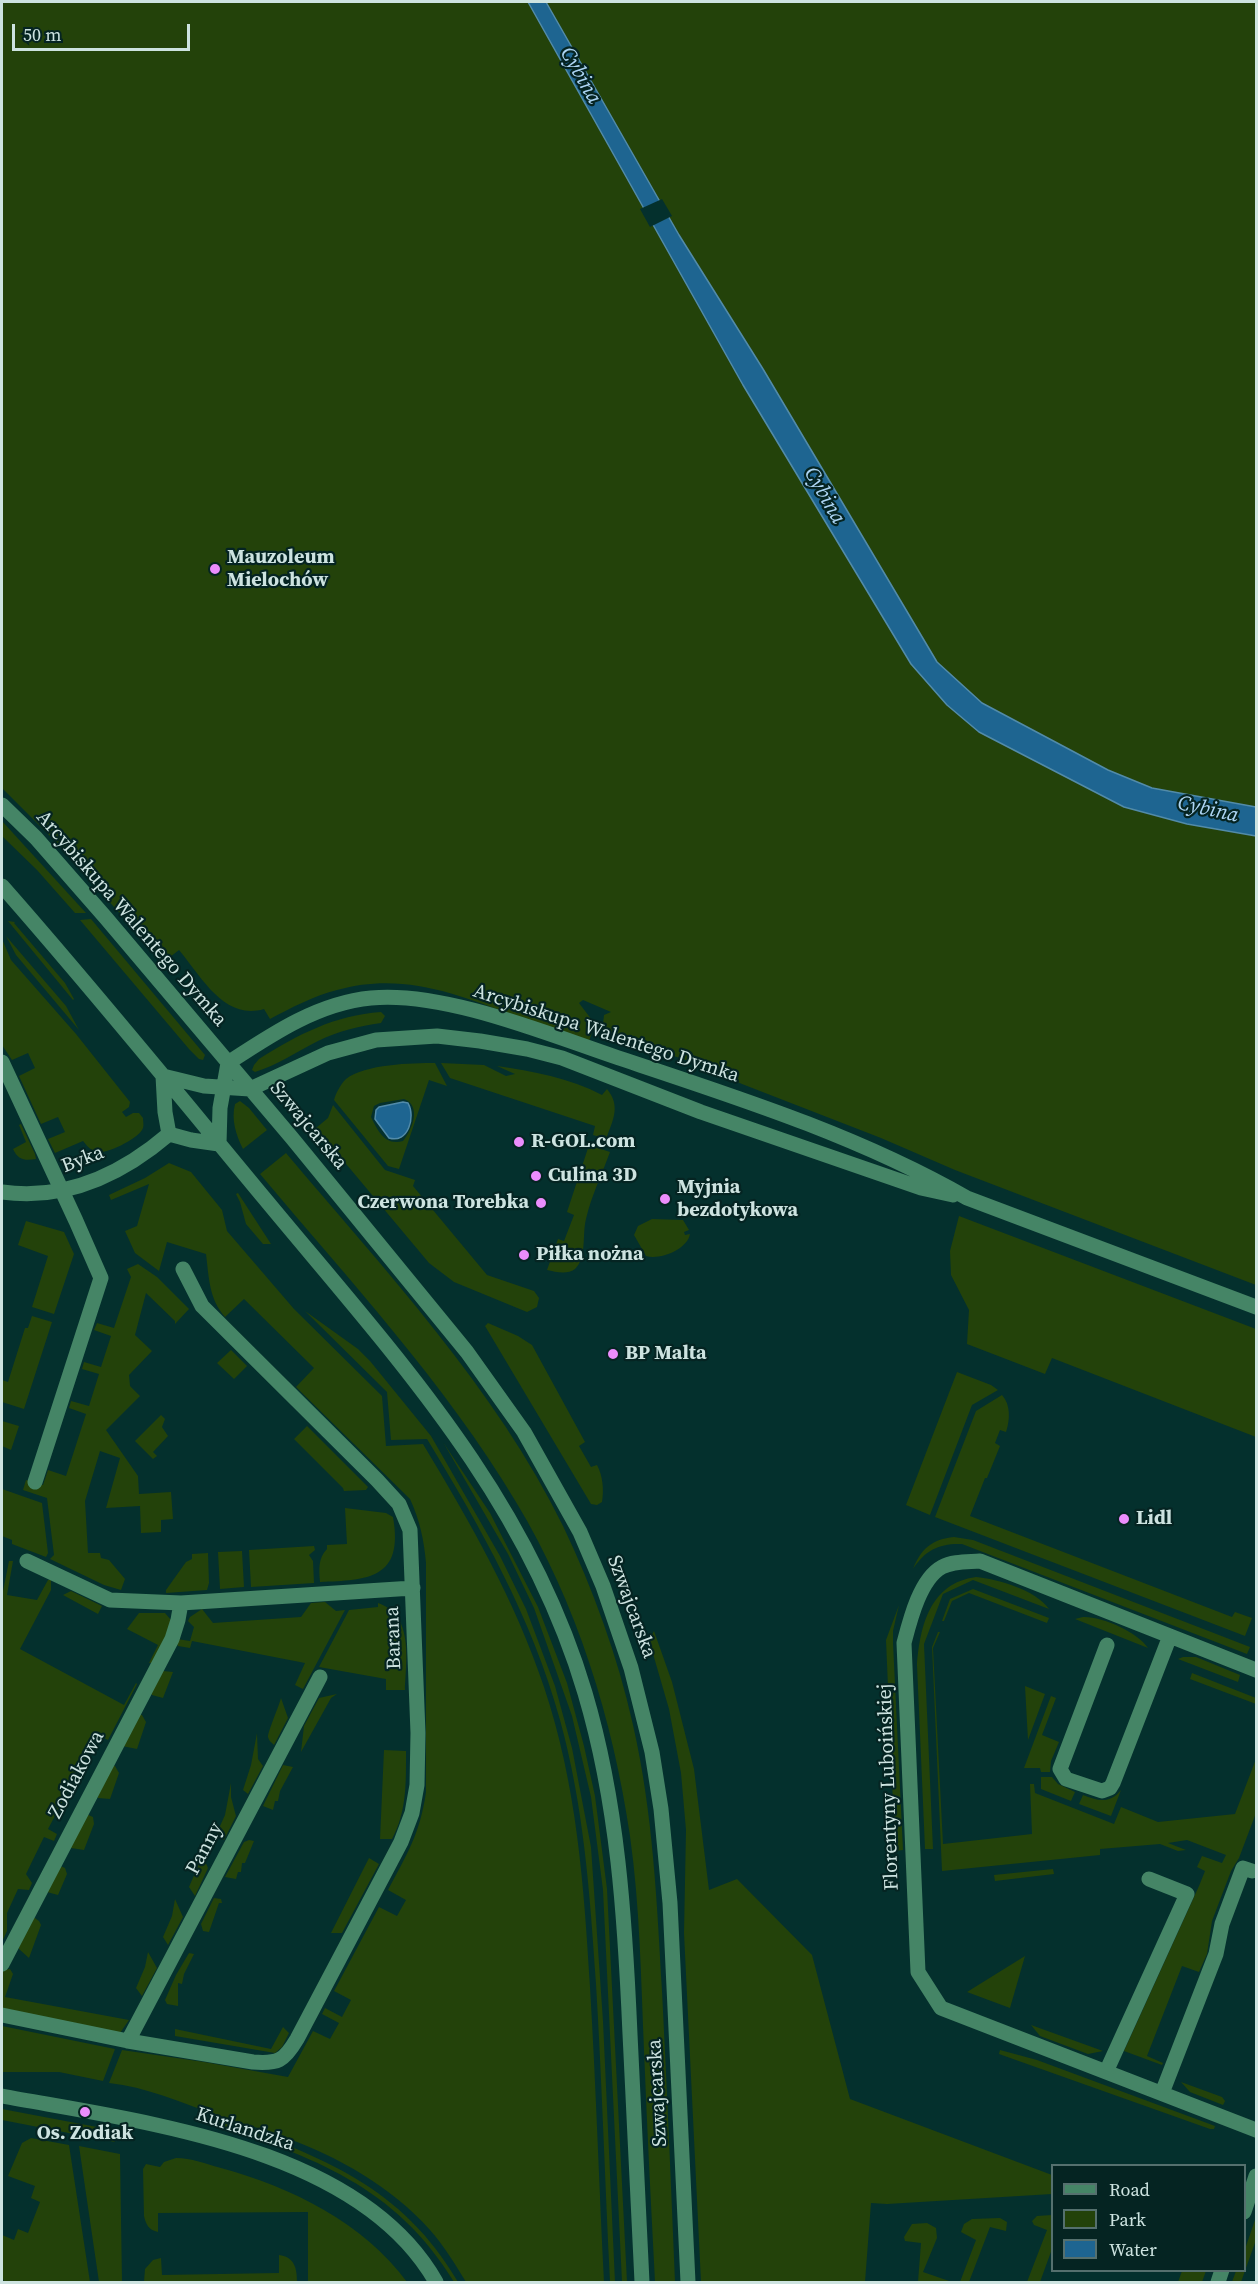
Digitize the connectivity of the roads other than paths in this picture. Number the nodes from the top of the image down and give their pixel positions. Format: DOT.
graph roads {
  1 [pos="2,805"];
  2 [pos="2,886"];
  3 [pos="2,1062"];
  4 [pos="228,1063"];
  5 [pos="163,1076"];
  6 [pos="224,1087"];
  7 [pos="250,1089"];
  8 [pos="169,1134"];
  9 [pos="219,1144"];
  10 [pos="62,1191"];
  11 [pos="2,1192"];
  12 [pos="967,1198"];
  13 [pos="183,1269"];
  14 [pos="1257,1307"];
  15 [pos="34,1482"];
  16 [pos="27,1562"];
  17 [pos="413,1588"];
  18 [pos="181,1603"];
  19 [pos="1170,1636"];
  20 [pos="1107,1645"];
  21 [pos="1257,1670"];
  22 [pos="320,1677"];
  23 [pos="1252,1871"];
  24 [pos="1149,1879"];
  25 [pos="2,1964"];
  26 [pos="2,2015"];
  27 [pos="128,2041"];
  28 [pos="1106,2072"];
  29 [pos="1162,2093"];
  30 [pos="2,2096"];
  31 [pos="1257,2130"];
  32 [pos="1257,2176"];
  33 [pos="1250,2201"];
  34 [pos="436,2283"];
  35 [pos="642,2283"];
  36 [pos="688,2283"];
  1 -- 4 [label="street, Arcybiskupa Walentego Dymka"];
  2 -- 5 [label="street"];
  3 -- 10 [label="street"];
  4 -- 6 [label="street"];
  4 -- 7 [label="street, Szwajcarska"];
  4 -- 12 [label="street, Arcybiskupa Walentego Dymka"];
  5 -- 6 [label="street, Arcybiskupa Walentego Dymka"];
  5 -- 8 [label="street"];
  5 -- 9 [label="street, Szwajcarska"];
  6 -- 7 [label="street, Arcybiskupa Walentego Dymka"];
  6 -- 9 [label="street"];
  7 -- 12 [label="street, Arcybiskupa Walentego Dymka"];
  7 -- 36 [label="street, Szwajcarska"];
  8 -- 9 [label="street"];
  8 -- 10 [label="street, Byka"];
  9 -- 35 [label="street, Szwajcarska"];
  10 -- 11 [label="street, Byka"];
  10 -- 15 [label="street"];
  12 -- 14 [label="street, Arcybiskupa Walentego Dymka"];
  13 -- 17 [label="street, Barana"];
  16 -- 18 [label="street"];
  17 -- 18 [label="street"];
  17 -- 27 [label="street, Barana"];
  18 -- 25 [label="street, Zodiakowa"];
  19 -- 20 [label="street"];
  19 -- 21 [label="street, Florentyny Luboińskiej"];
  19 -- 28 [label="street, Florentyny Luboińskiej"];
  22 -- 27 [label="street, Panny"];
  23 -- 29 [label="street"];
  24 -- 28 [label="street"];
  26 -- 27 [label="street"];
  28 -- 29 [label="street, Florentyny Luboińskiej"];
  29 -- 31 [label="street, Florentyny Luboińskiej"];
  30 -- 34 [label="street, Kurlandzka"];
  32 -- 33 [label="street"];
}
